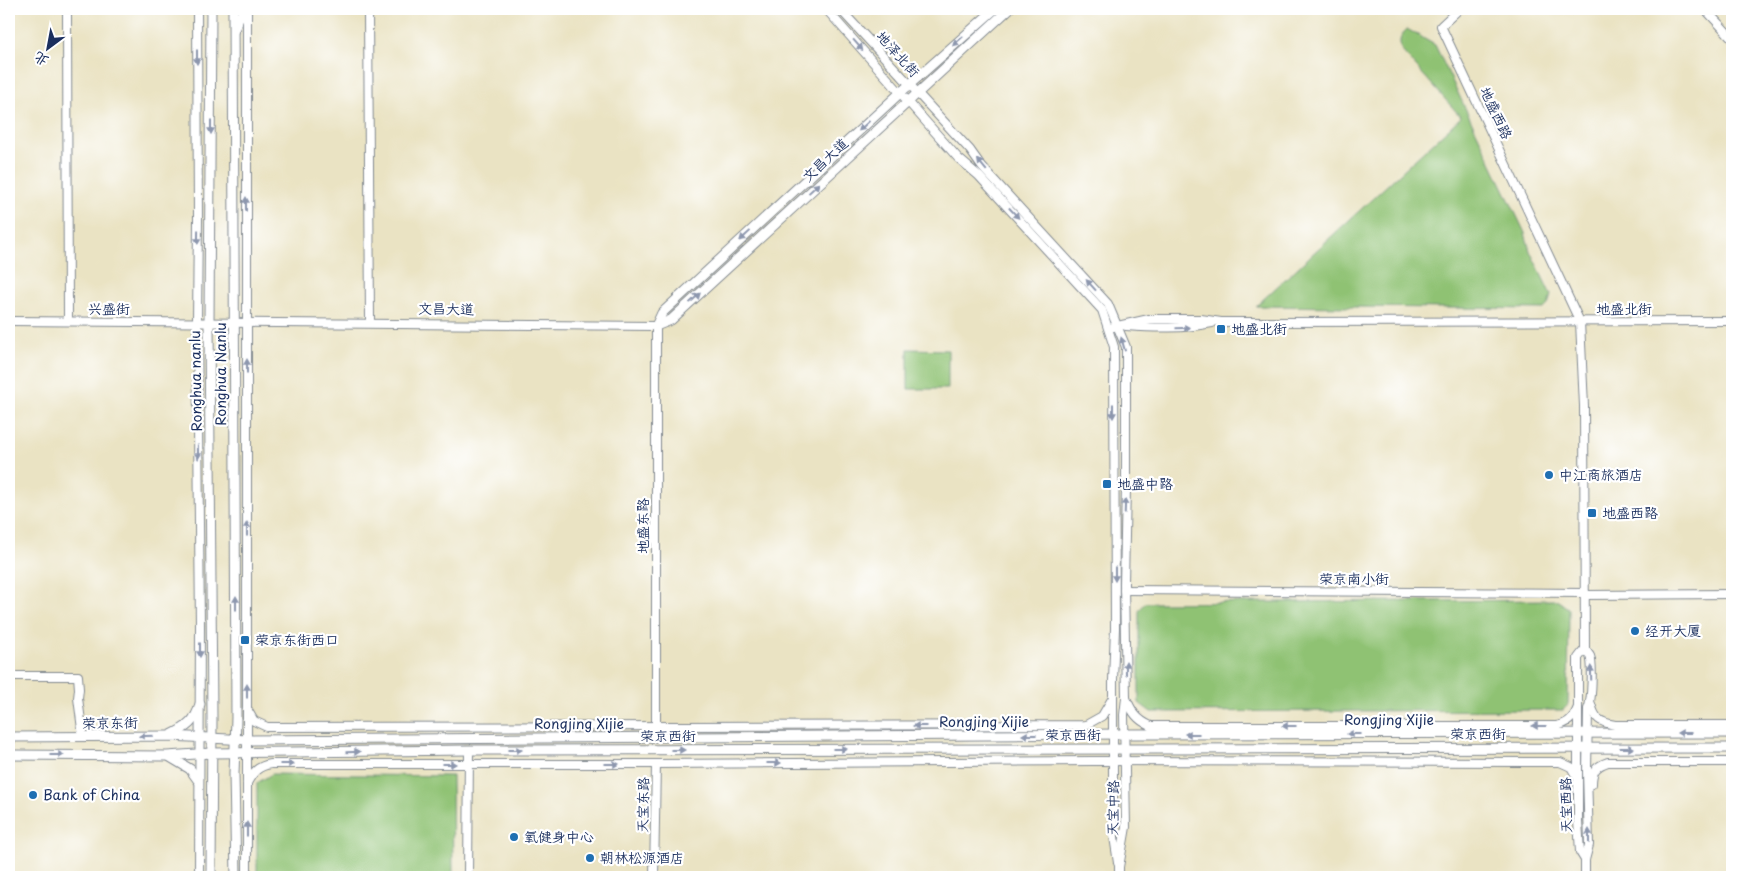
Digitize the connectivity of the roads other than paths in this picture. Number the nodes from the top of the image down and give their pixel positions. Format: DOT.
graph roads {
  1 [pos="67,9"];
  2 [pos="197,9"];
  3 [pos="211,9"];
  4 [pos="233,9"];
  5 [pos="245,9"];
  6 [pos="368,9"];
  7 [pos="826,9"];
  8 [pos="840,9"];
  9 [pos="995,9"];
  10 [pos="1009,9"];
  11 [pos="1459,9"];
  12 [pos="1705,9"];
  13 [pos="233,33"];
  14 [pos="1732,38"];
  15 [pos="909,85"];
  16 [pos="900,93"];
  17 [pos="917,94"];
  18 [pos="908,102"];
  19 [pos="211,187"];
  20 [pos="198,219"];
  21 [pos="9,321"];
  22 [pos="68,321"];
  23 [pos="1732,321"];
  24 [pos="370,322"];
  25 [pos="1580,322"];
  26 [pos="197,323"];
  27 [pos="210,323"];
  28 [pos="235,323"];
  29 [pos="246,323"];
  30 [pos="1117,325"];
  31 [pos="656,326"];
  32 [pos="1108,329"];
  33 [pos="247,419"];
  34 [pos="235,448"];
  35 [pos="1124,590"];
  36 [pos="1585,594"];
  37 [pos="1732,594"];
  38 [pos="212,597"];
  39 [pos="200,626"];
  40 [pos="1585,649"];
  41 [pos="9,676"];
  42 [pos="1113,697"];
  43 [pos="1126,698"];
  44 [pos="200,704"];
  45 [pos="1591,704"];
  46 [pos="1578,707"];
  47 [pos="247,709"];
  48 [pos="1732,725"];
  49 [pos="656,726"];
  50 [pos="1583,733"];
  51 [pos="1732,733"];
  52 [pos="1113,734"];
  53 [pos="1125,734"];
  54 [pos="170,736"];
  55 [pos="9,737"];
  56 [pos="83,737"];
  57 [pos="199,737"];
  58 [pos="212,738"];
  59 [pos="235,739"];
  60 [pos="248,740"];
  61 [pos="1125,748"];
  62 [pos="1583,748"];
  63 [pos="1732,748"];
  64 [pos="1113,749"];
  65 [pos="469,750"];
  66 [pos="212,753"];
  67 [pos="234,753"];
  68 [pos="248,753"];
  69 [pos="199,754"];
  70 [pos="9,755"];
  71 [pos="167,756"];
  72 [pos="1113,761"];
  73 [pos="1126,761"];
  74 [pos="1732,762"];
  75 [pos="468,764"];
  76 [pos="656,764"];
  77 [pos="1578,779"];
  78 [pos="198,780"];
  79 [pos="247,783"];
  80 [pos="1589,811"];
  81 [pos="247,856"];
  82 [pos="1585,860"];
  83 [pos="1119,867"];
  84 [pos="199,877"];
  85 [pos="211,877"];
  86 [pos="237,877"];
  87 [pos="247,877"];
  88 [pos="468,877"];
  89 [pos="654,877"];
  90 [pos="1119,877"];
  91 [pos="1585,877"];
  1 -- 22 [label="street"];
  2 -- 20 [label="street, one-way"];
  3 -- 19 [label="main road, Ronghua nanlu, one-way"];
  4 -- 13 [label="main road, Ronghua Nanlu"];
  5 -- 13 [label="street"];
  29 -- 5 [label="street, one-way"];
  6 -- 24 [label="street"];
  7 -- 16 [label="street, 地泽北街, one-way"];
  8 -- 15 [label="street, 地泽北街"];
  9 -- 15 [label="main road, 文昌大道, one-way"];
  10 -- 17 [label="main road, 文昌大道"];
  11 -- 25 [label="street, 地盛西路"];
  12 -- 14 [label="street"];
  13 -- 28 [label="main road, Ronghua Nanlu"];
  15 -- 16 [label="main road, 文昌大道"];
  15 -- 17 [label="street, 地泽北街"];
  16 -- 18 [label="street, 地泽北街"];
  16 -- 31 [label="main road, 文昌大道, one-way"];
  17 -- 18 [label="main road, 文昌大道"];
  30 -- 17 [label="street, one-way"];
  31 -- 18 [label="main road, 文昌大道, one-way"];
  18 -- 32 [label="street, one-way"];
  19 -- 20 [label="street"];
  19 -- 27 [label="main road, Ronghua nanlu"];
  20 -- 26 [label="street, one-way"];
  21 -- 22 [label="street, 兴盛街"];
  22 -- 26 [label="street, 兴盛街"];
  23 -- 25 [label="street, 地盛北街"];
  24 -- 29 [label="street, 文昌大道"];
  24 -- 31 [label="street, 文昌大道"];
  25 -- 30 [label="street, 地盛北街"];
  25 -- 36 [label="street, 地盛西路"];
  26 -- 27 [label="street, 兴盛街"];
  26 -- 39 [label="street, one-way"];
  27 -- 28 [label="street, 文昌大道"];
  27 -- 38 [label="main road, Ronghua nanlu"];
  28 -- 29 [label="street, 文昌大道"];
  28 -- 34 [label="main road, Ronghua Nanlu"];
  33 -- 29 [label="street, one-way"];
  30 -- 32 [label="street"];
  35 -- 30 [label="street, one-way"];
  31 -- 49 [label="street, 地盛东路"];
  32 -- 42 [label="street, one-way"];
  33 -- 34 [label="street"];
  47 -- 33 [label="street, one-way"];
  59 -- 34 [label="main road, Ronghua Nanlu, one-way"];
  35 -- 36 [label="street, 荣京南小街"];
  43 -- 35 [label="street, one-way"];
  36 -- 37 [label="street, 荣京南小街"];
  36 -- 40 [label="street, 地盛西路"];
  38 -- 39 [label="street"];
  38 -- 58 [label="main road, Ronghua nanlu"];
  39 -- 44 [label="street, one-way"];
  45 -- 40 [label="street, 地盛西路, one-way"];
  40 -- 46 [label="street, 地盛西路"];
  41 -- 56 [label="street"];
  42 -- 49 [label="street, one-way"];
  42 -- 52 [label="street"];
  46 -- 43 [label="street, one-way"];
  43 -- 53 [label="street"];
  44 -- 54 [label="main road"];
  44 -- 57 [label="street"];
  45 -- 48 [label="street"];
  45 -- 50 [label="street, 地盛西路"];
  46 -- 50 [label="street, 地盛西路"];
  47 -- 49 [label="street"];
  47 -- 60 [label="street"];
  51 -- 50 [label="main road, Rongjing Xijie, one-way"];
  50 -- 53 [label="main road, Rongjing Xijie, one-way"];
  50 -- 62 [label="street"];
  52 -- 53 [label="main road, Rongjing Xijie"];
  52 -- 60 [label="main road, Rongjing Xijie, one-way"];
  52 -- 64 [label="street, 天宝中路"];
  53 -- 61 [label="street, 天宝中路"];
  54 -- 56 [label="main road, 荣京东街, one-way"];
  54 -- 57 [label="main road, 荣京东街"];
  55 -- 56 [label="main road, 荣京东街"];
  57 -- 58 [label="main road, 荣京东街"];
  57 -- 69 [label="street"];
  58 -- 59 [label="main road, Rongjing Xijie"];
  58 -- 66 [label="main road, Ronghua nanlu"];
  59 -- 60 [label="main road, Rongjing Xijie"];
  59 -- 67 [label="main road, Ronghua Nanlu"];
  60 -- 68 [label="street"];
  61 -- 62 [label="main road, 荣京西街"];
  61 -- 64 [label="main road, 荣京西街"];
  61 -- 73 [label="street, 天宝中路"];
  62 -- 63 [label="main road, 荣京西街, one-way"];
  62 -- 77 [label="street, 天宝西路"];
  62 -- 80 [label="street, 天宝西路"];
  65 -- 64 [label="main road, 荣京西街, one-way"];
  64 -- 72 [label="street, 天宝中路"];
  68 -- 65 [label="main road, 荣京西街, one-way"];
  65 -- 75 [label="street"];
  66 -- 67 [label="main road, 荣京西街"];
  66 -- 69 [label="main road"];
  66 -- 85 [label="main road, Ronghua nanlu"];
  67 -- 68 [label="main road, 荣京西街"];
  67 -- 86 [label="main road, Ronghua Nanlu"];
  68 -- 79 [label="street"];
  69 -- 71 [label="main road"];
  69 -- 78 [label="street"];
  70 -- 71 [label="main road, one-way"];
  71 -- 78 [label="main road"];
  72 -- 73 [label="street"];
  76 -- 72 [label="street, one-way"];
  72 -- 83 [label="street, 天宝中路"];
  73 -- 77 [label="street"];
  73 -- 83 [label="street, 天宝中路"];
  74 -- 80 [label="street"];
  75 -- 76 [label="street, one-way"];
  79 -- 75 [label="street, one-way"];
  75 -- 88 [label="street"];
  76 -- 89 [label="street, 天宝东路"];
  77 -- 82 [label="street, 天宝西路"];
  78 -- 84 [label="street"];
  81 -- 79 [label="street, one-way"];
  82 -- 80 [label="street, 天宝西路, one-way"];
  81 -- 86 [label="street"];
  81 -- 87 [label="street"];
  82 -- 91 [label="street, 天宝西路"];
  83 -- 90 [label="street, 天宝中路"];
}
